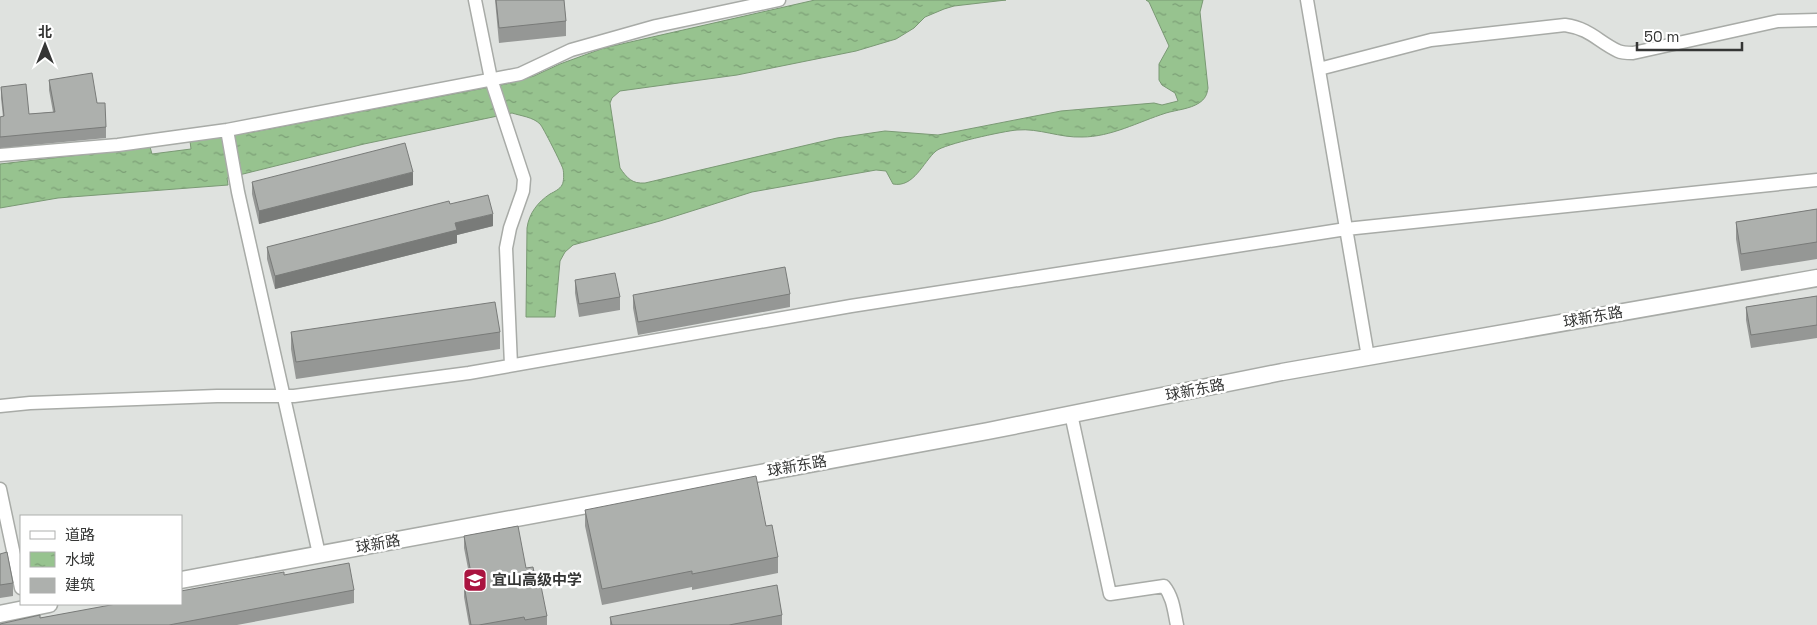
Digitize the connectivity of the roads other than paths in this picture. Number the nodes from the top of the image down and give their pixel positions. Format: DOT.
graph roads {
  1 [pos="475,0"];
  2 [pos="779,0"];
  3 [pos="1307,0"];
  4 [pos="1817,20"];
  5 [pos="1319,69"];
  6 [pos="492,81"];
  7 [pos="227,132"];
  8 [pos="0,155"];
  9 [pos="1817,180"];
  10 [pos="1346,228"];
  11 [pos="1817,278"];
  12 [pos="1368,357"];
  13 [pos="512,366"];
  14 [pos="284,397"];
  15 [pos="0,406"];
  16 [pos="1071,414"];
  17 [pos="0,489"];
  18 [pos="574,508"];
  19 [pos="319,554"];
  20 [pos="182,580"];
  21 [pos="20,583"];
  22 [pos="25,606"];
  23 [pos="0,614"];
  24 [pos="1177,625"];
  1 -- 6 [label="street"];
  2 -- 6 [label="street"];
  3 -- 5 [label="street"];
  4 -- 5 [label="street"];
  5 -- 10 [label="street"];
  6 -- 7 [label="street"];
  6 -- 13 [label="street"];
  7 -- 8 [label="street"];
  7 -- 14 [label="street"];
  9 -- 10 [label="street"];
  10 -- 12 [label="street"];
  10 -- 13 [label="street"];
  11 -- 12 [label="street, 球新东路"];
  12 -- 16 [label="street, 球新东路"];
  13 -- 14 [label="street"];
  14 -- 15 [label="street"];
  14 -- 19 [label="street"];
  16 -- 18 [label="street, 球新东路"];
  16 -- 24 [label="street"];
  17 -- 21 [label="street"];
  18 -- 19 [label="street, 球新路"];
  19 -- 20 [label="street, 球新路"];
  22 -- 23 [label="street"];
}
